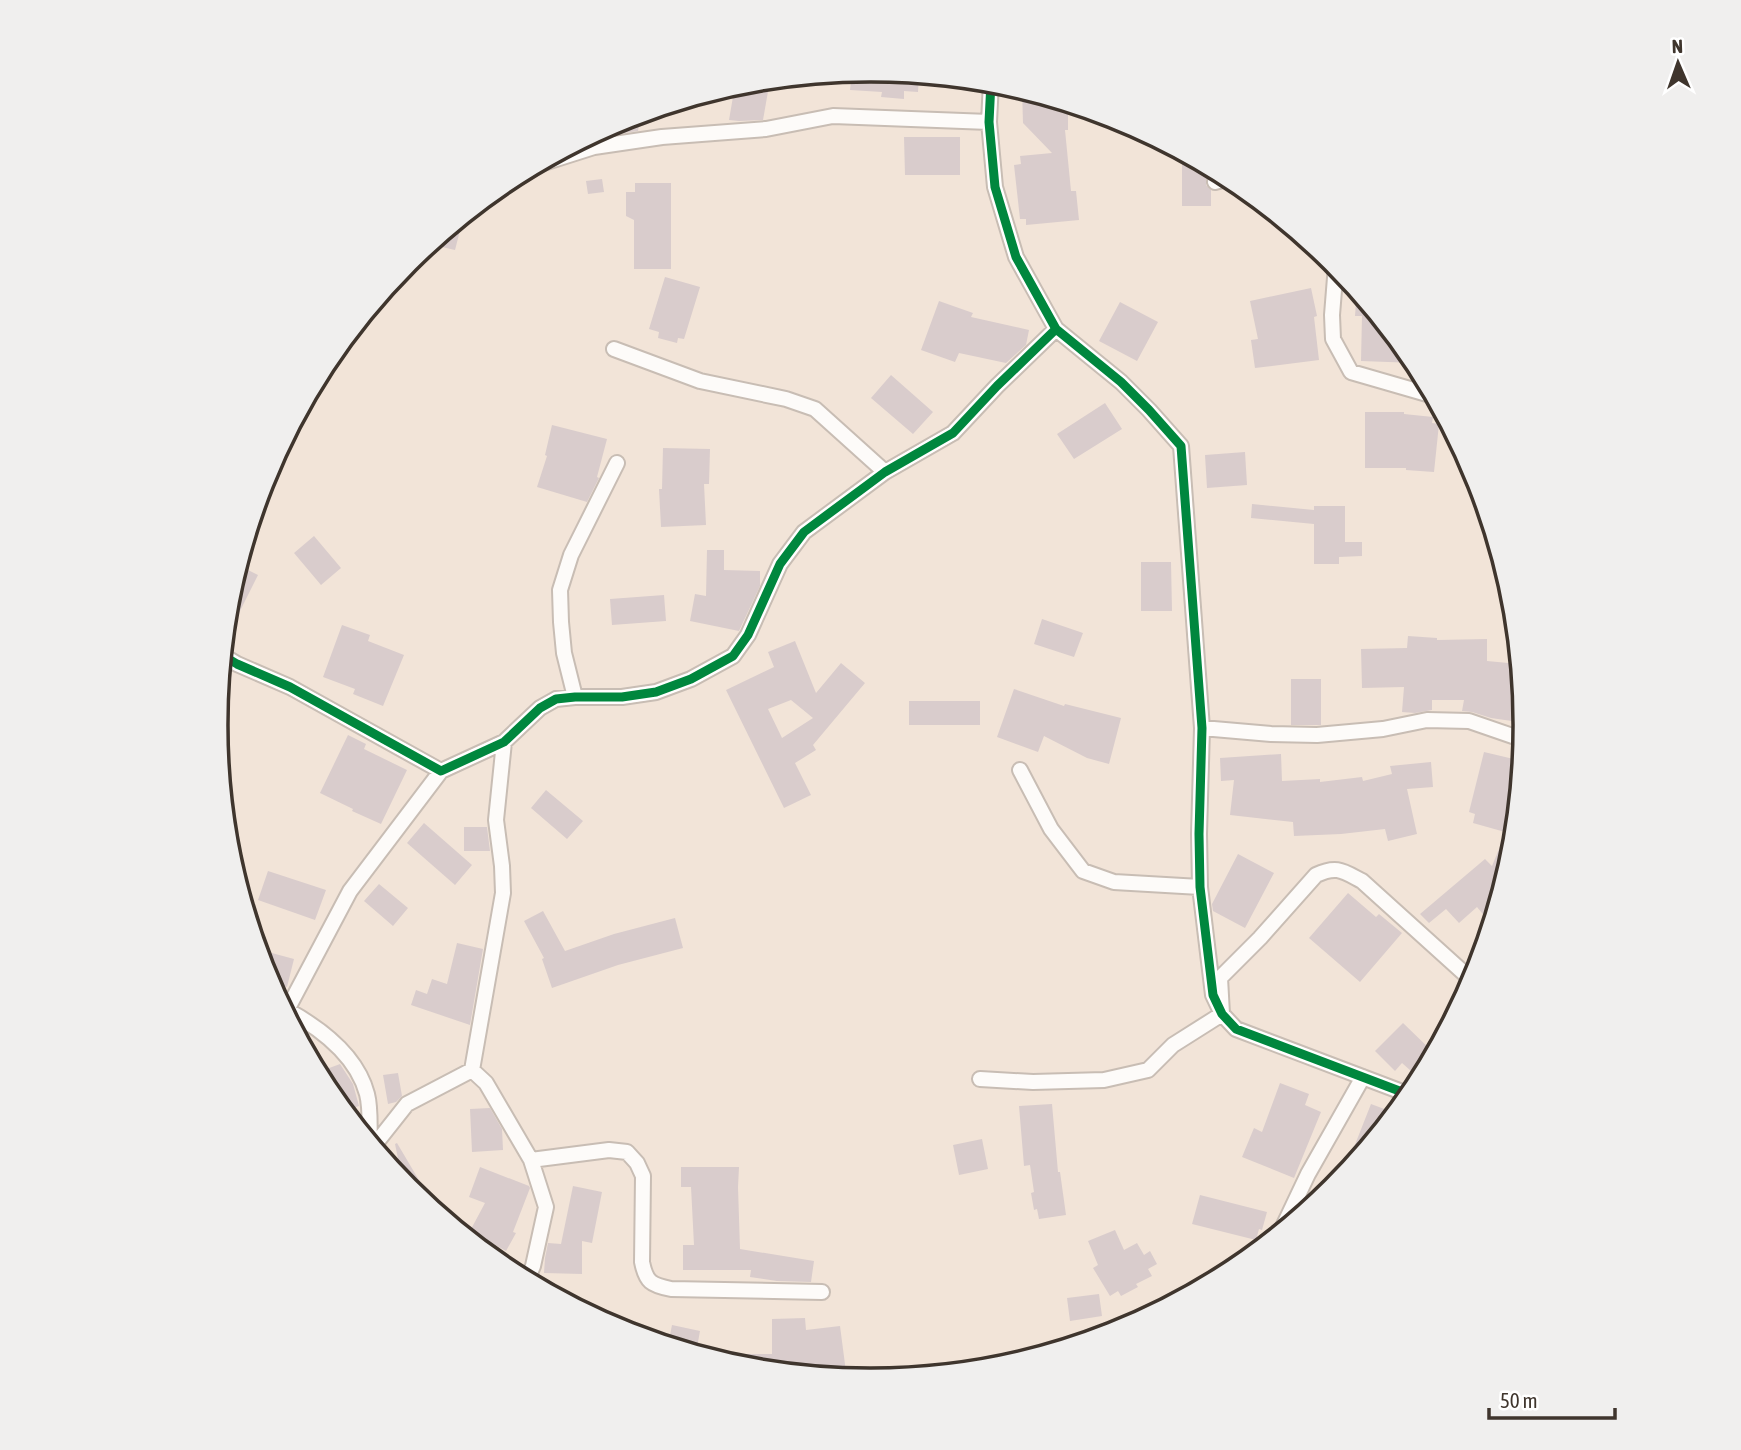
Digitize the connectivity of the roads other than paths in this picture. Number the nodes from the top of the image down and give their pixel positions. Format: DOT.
graph roads {
  1 [pos="990,94"];
  2 [pos="989,122"];
  3 [pos="583,150"];
  4 [pos="1335,281"];
  5 [pos="1056,329"];
  6 [pos="614,349"];
  7 [pos="1420,392"];
  8 [pos="617,463"];
  9 [pos="885,472"];
  10 [pos="231,660"];
  11 [pos="575,696"];
  12 [pos="1202,728"];
  13 [pos="1513,736"];
  14 [pos="504,743"];
  15 [pos="1020,770"];
  16 [pos="441,771"];
  17 [pos="1200,887"];
  18 [pos="1463,972"];
  19 [pos="290,1000"];
  20 [pos="1222,1014"];
  21 [pos="298,1016"];
  22 [pos="472,1070"];
  23 [pos="1363,1077"];
  24 [pos="980,1079"];
  25 [pos="1399,1091"];
  26 [pos="371,1128"];
  27 [pos="378,1138"];
  28 [pos="531,1160"];
  29 [pos="1290,1211"];
  30 [pos="531,1271"];
  31 [pos="822,1292"];
  1 -- 2 [label="street"];
  2 -- 3 [label="street"];
  2 -- 5 [label="street"];
  4 -- 7 [label="street"];
  5 -- 9 [label="street"];
  5 -- 12 [label="street"];
  6 -- 9 [label="street"];
  8 -- 11 [label="street"];
  9 -- 11 [label="street"];
  10 -- 16 [label="street"];
  11 -- 14 [label="street"];
  12 -- 13 [label="street"];
  12 -- 17 [label="street"];
  14 -- 16 [label="street"];
  14 -- 22 [label="street"];
  15 -- 17 [label="street"];
  16 -- 19 [label="street"];
  17 -- 20 [label="street"];
  18 -- 20 [label="street"];
  20 -- 23 [label="street"];
  20 -- 24 [label="street"];
  21 -- 26 [label="street"];
  22 -- 27 [label="street"];
  22 -- 28 [label="street"];
  23 -- 25 [label="street"];
  23 -- 29 [label="street"];
  28 -- 30 [label="street"];
  28 -- 31 [label="street"];
}
